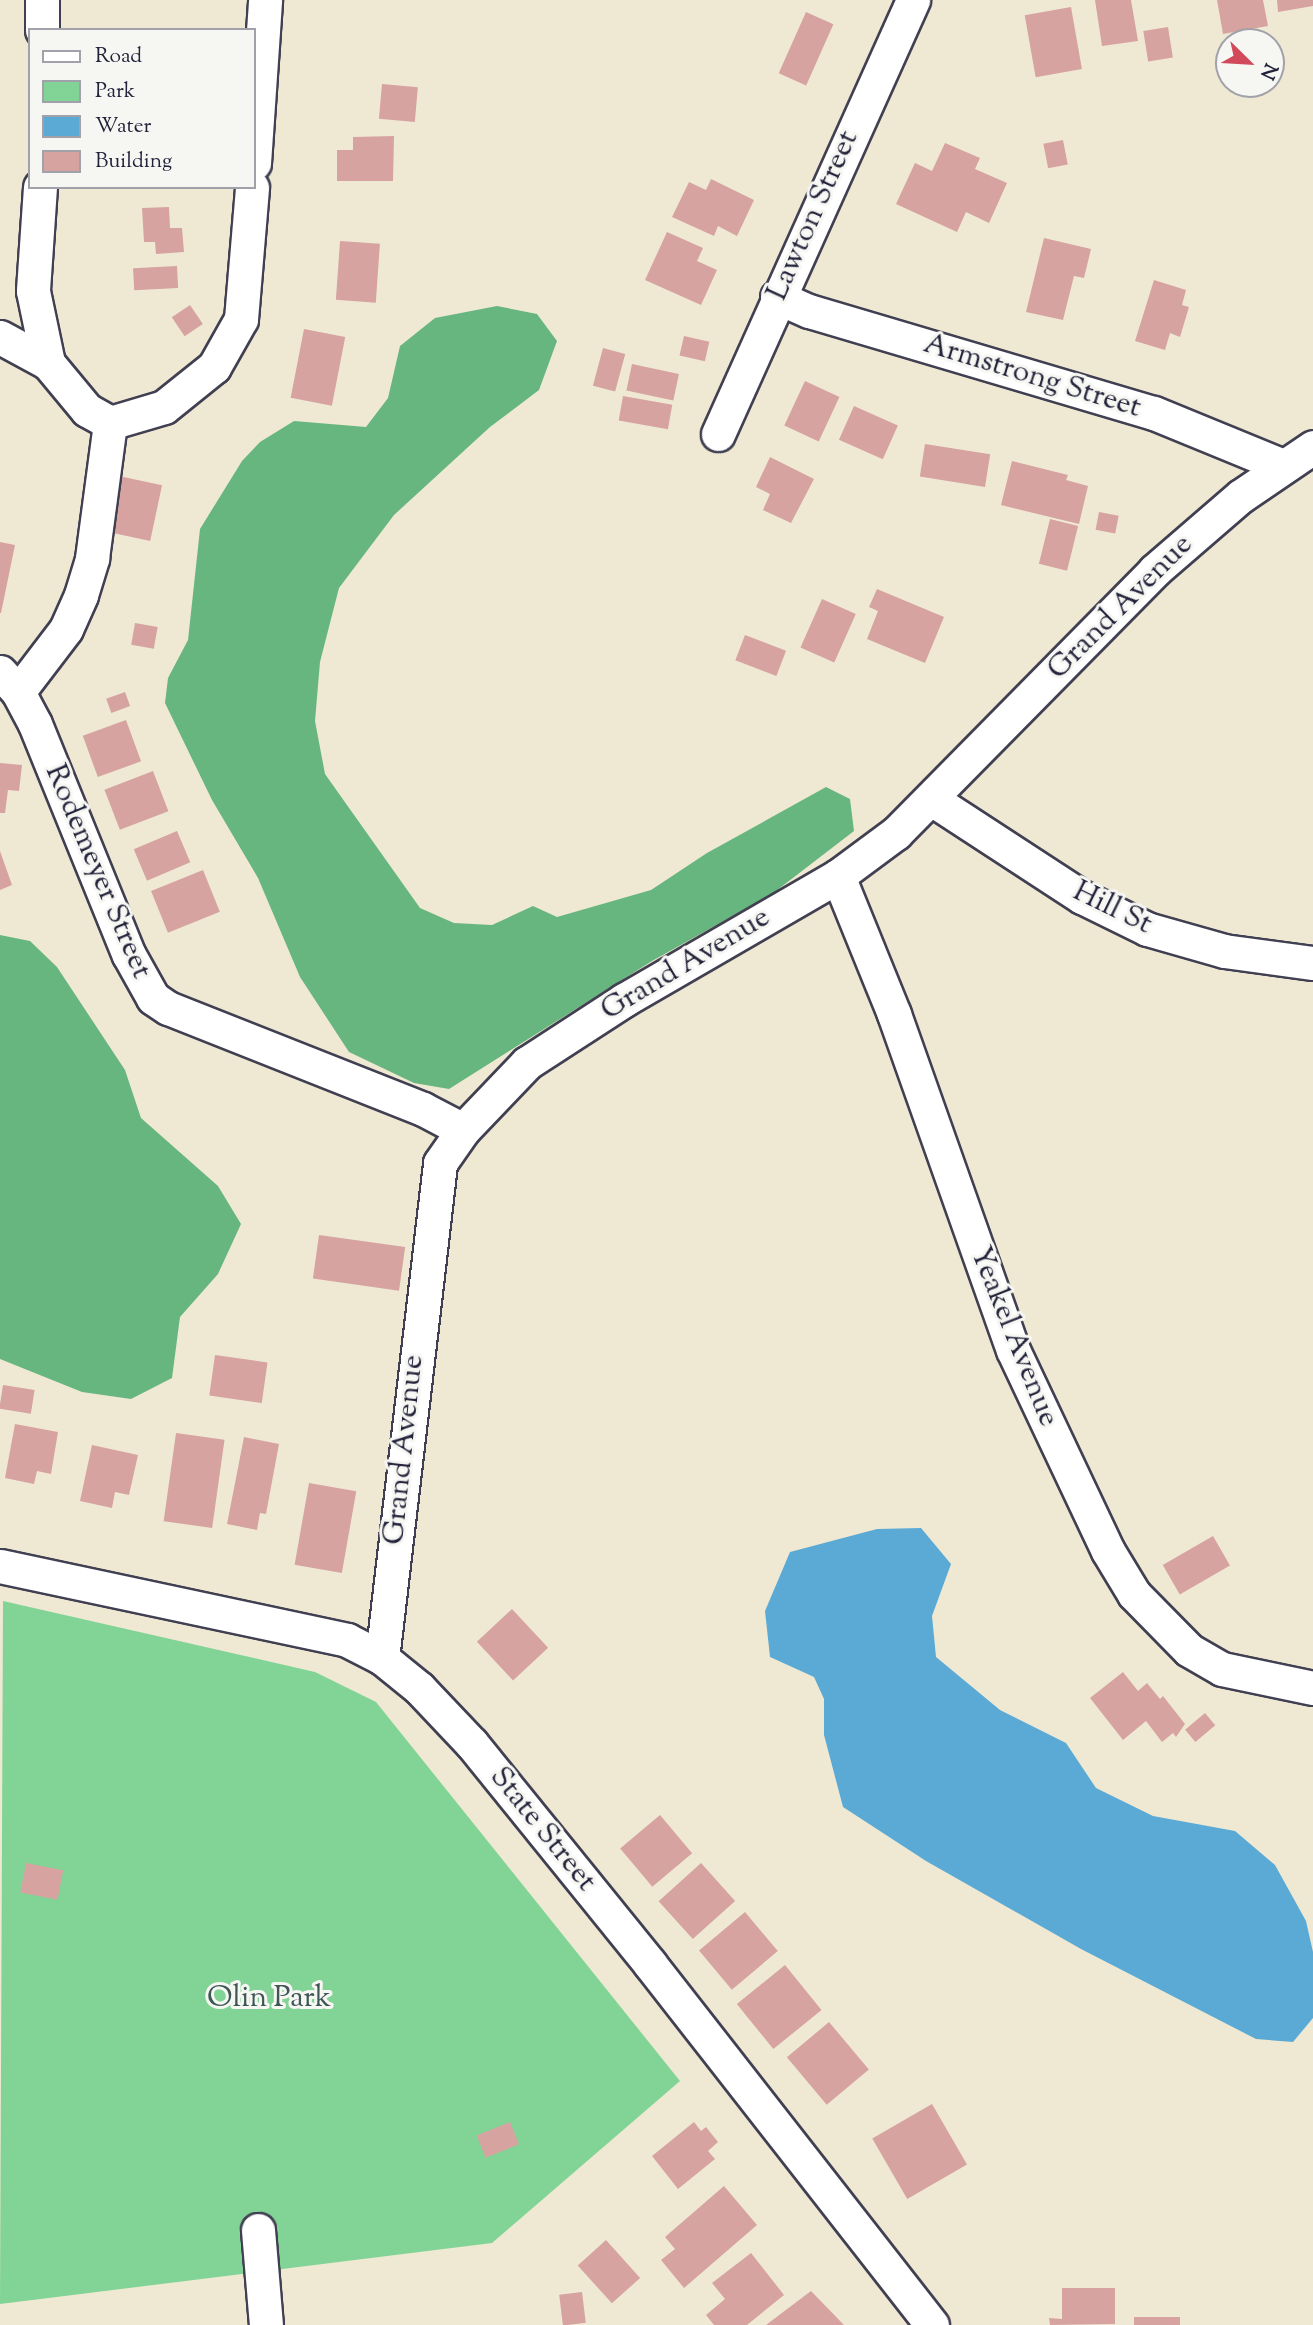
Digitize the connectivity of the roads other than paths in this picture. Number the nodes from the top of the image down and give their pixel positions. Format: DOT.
graph roads {
  1 [pos="42,0"];
  2 [pos="265,0"];
  3 [pos="913,0"];
  4 [pos="42,28"];
  5 [pos="256,133"];
  6 [pos="40,189"];
  7 [pos="252,189"];
  8 [pos="777,298"];
  9 [pos="0,337"];
  10 [pos="48,363"];
  11 [pos="110,423"];
  12 [pos="718,434"];
  13 [pos="1313,447"];
  14 [pos="1283,466"];
  15 [pos="9,682"];
  16 [pos="933,800"];
  17 [pos="838,876"];
  18 [pos="1313,963"];
  19 [pos="463,1130"];
  20 [pos="0,1566"];
  21 [pos="382,1658"];
  22 [pos="1313,1688"];
  23 [pos="258,2230"];
  24 [pos="266,2325"];
  25 [pos="932,2325"];
  1 -- 4 [label="street"];
  2 -- 5 [label="street"];
  3 -- 8 [label="street, Lawton Street"];
  6 -- 10 [label="street"];
  7 -- 11 [label="street"];
  8 -- 12 [label="street, Lawton Street"];
  8 -- 14 [label="street, Armstrong Street"];
  9 -- 10 [label="street"];
  10 -- 11 [label="street"];
  11 -- 15 [label="street"];
  13 -- 14 [label="street, Grand Avenue"];
  14 -- 16 [label="street, Grand Avenue"];
  15 -- 19 [label="street, Rodemeyer Street"];
  16 -- 17 [label="street, Grand Avenue"];
  16 -- 18 [label="street, Hill St"];
  17 -- 19 [label="street, Grand Avenue"];
  17 -- 22 [label="street, Yeakel Avenue"];
  19 -- 21 [label="street, Grand Avenue"];
  20 -- 21 [label="street, State Street"];
  21 -- 25 [label="street, State Street"];
  23 -- 24 [label="street"];
}
